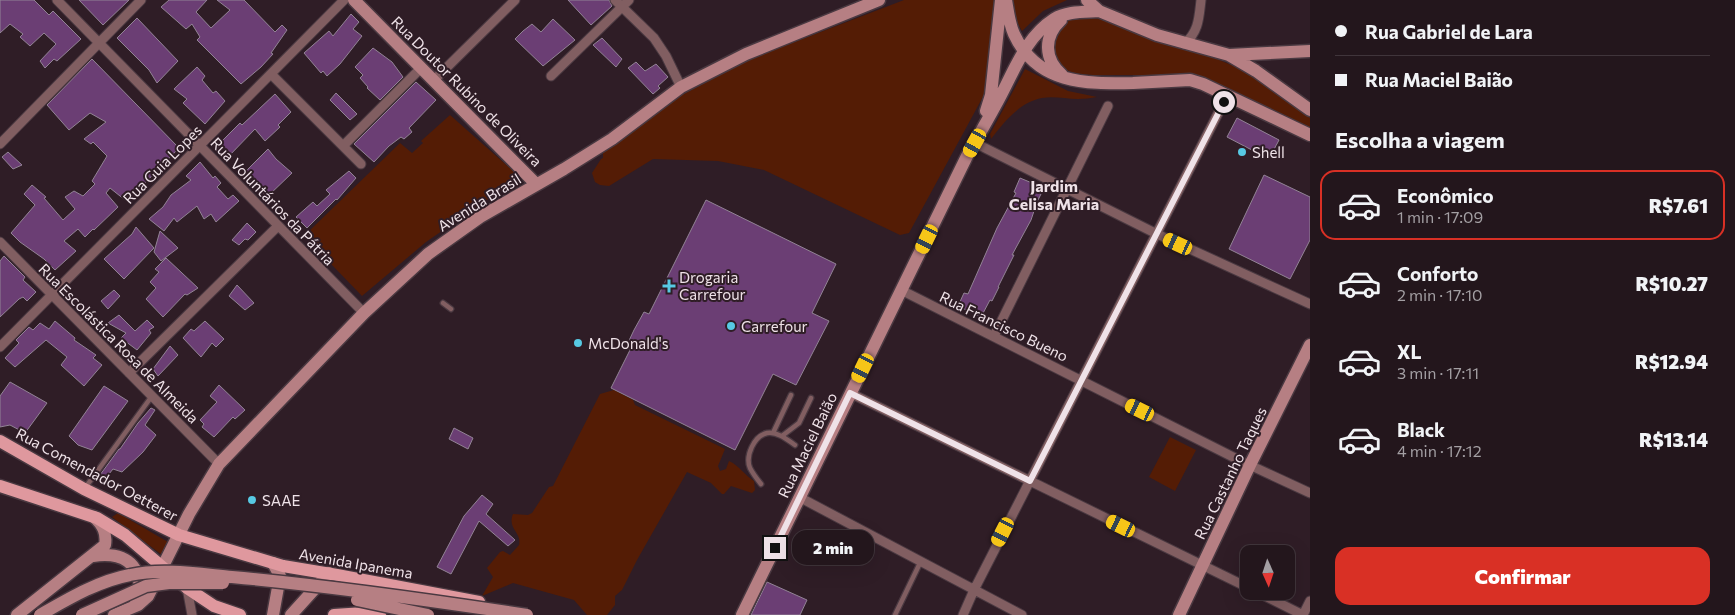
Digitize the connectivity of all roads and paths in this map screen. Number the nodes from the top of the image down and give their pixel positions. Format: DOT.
graph roads {
  1 [pos="57,0"];
  2 [pos="141,0"];
  3 [pos="344,0"];
  4 [pos="354,0"];
  5 [pos="515,0"];
  6 [pos="879,0"];
  7 [pos="1001,0"];
  8 [pos="1006,0"];
  9 [pos="1087,0"];
  10 [pos="1201,0"];
  11 [pos="622,2"];
  12 [pos="1096,6"];
  13 [pos="1067,14"];
  14 [pos="100,43"];
  15 [pos="1184,44"];
  16 [pos="1024,49"];
  17 [pos="1310,51"];
  18 [pos="1228,55"];
  19 [pos="421,68"];
  20 [pos="270,74"];
  21 [pos="551,76"];
  22 [pos="1069,79"];
  23 [pos="434,80"];
  24 [pos="681,87"];
  25 [pos="1227,96"];
  26 [pos="1108,106"];
  27 [pos="1310,110"];
  28 [pos="1310,135"];
  29 [pos="975,143"];
  30 [pos="0,144"];
  31 [pos="200,145"];
  32 [pos="343,146"];
  33 [pos="361,164"];
  34 [pos="536,184"];
  35 [pos="1067,190"];
  36 [pos="278,226"];
  37 [pos="1155,233"];
  38 [pos="0,242"];
  39 [pos="901,290"];
  40 [pos="52,295"];
  41 [pos="443,303"];
  42 [pos="1310,304"];
  43 [pos="451,309"];
  44 [pos="364,314"];
  45 [pos="994,336"];
  46 [pos="1310,345"];
  47 [pos="0,347"];
  48 [pos="129,372"];
  49 [pos="1081,380"];
  50 [pos="850,393"];
  51 [pos="791,395"];
  52 [pos="152,396"];
  53 [pos="810,398"];
  54 [pos="773,433"];
  55 [pos="782,436"];
  56 [pos="0,441"];
  57 [pos="795,445"];
  58 [pos="219,464"];
  59 [pos="1250,465"];
  60 [pos="1030,481"];
  61 [pos="761,484"];
  62 [pos="0,486"];
  63 [pos="84,489"];
  64 [pos="1310,493"];
  65 [pos="799,497"];
  66 [pos="189,514"];
  67 [pos="92,516"];
  68 [pos="179,535"];
  69 [pos="202,543"];
  70 [pos="93,556"];
  71 [pos="273,563"];
  72 [pos="920,563"];
  73 [pos="1203,566"];
  74 [pos="163,568"];
  75 [pos="329,573"];
  76 [pos="1240,584"];
  77 [pos="187,588"];
  78 [pos="974,590"];
  79 [pos="1273,600"];
  80 [pos="1310,601"];
  81 [pos="363,614"];
  82 [pos="17,615"];
  83 [pos="40,615"];
  84 [pos="82,615"];
  85 [pos="114,615"];
  86 [pos="192,615"];
  87 [pos="240,615"];
  88 [pos="273,615"];
  89 [pos="291,615"];
  90 [pos="334,615"];
  91 [pos="380,615"];
  92 [pos="428,615"];
  93 [pos="527,615"];
  94 [pos="742,615"];
  95 [pos="895,615"];
  96 [pos="963,615"];
  97 [pos="1022,615"];
  98 [pos="1179,615"];
  99 [pos="1303,615"];
  1 -- 14 [label="street, Rua Voluntários da Pátria"];
  2 -- 14 [label="street"];
  3 -- 20 [label="street, Rua Guia Lopes"];
  4 -- 19 [label="main road, Rua Doutor Rubino de Oliveira"];
  5 -- 23 [label="street"];
  6 -- 24 [label="main road, Avenida Brasil"];
  7 -- 29 [label="main road"];
  8 -- 16 [label="main road"];
  9 -- 12 [label="main road"];
  10 -- 15 [label="street"];
  11 -- 21 [label="street"];
  11 -- 24 [label="street"];
  12 -- 13 [label="main road"];
  12 -- 15 [label="main road"];
  13 -- 16 [label="main road, Rua Maciel Baião"];
  13 -- 22 [label="main road"];
  14 -- 30 [label="street"];
  14 -- 31 [label="street, Rua Voluntários da Pátria"];
  15 -- 18 [label="main road"];
  16 -- 22 [label="main road"];
  16 -- 29 [label="main road, Rua Maciel Baião"];
  17 -- 18 [label="main road"];
  18 -- 27 [label="main road"];
  19 -- 23 [label="main road, Rua Doutor Rubino de Oliveira"];
  19 -- 32 [label="street"];
  20 -- 31 [label="street, Rua Guia Lopes"];
  20 -- 32 [label="street"];
  22 -- 25 [label="main road"];
  23 -- 34 [label="main road, Rua Doutor Rubino de Oliveira"];
  24 -- 34 [label="main road, Avenida Brasil"];
  25 -- 28 [label="main road"];
  25 -- 37 [label="street"];
  26 -- 35 [label="street"];
  29 -- 35 [label="street"];
  29 -- 39 [label="main road, Rua Maciel Baião"];
  31 -- 36 [label="street, Rua Voluntários da Pátria"];
  31 -- 40 [label="street, Rua Guia Lopes"];
  32 -- 33 [label="street"];
  34 -- 44 [label="main road, Avenida Brasil"];
  35 -- 37 [label="street"];
  35 -- 45 [label="street"];
  36 -- 44 [label="street, Rua Voluntários da Pátria"];
  36 -- 48 [label="street"];
  37 -- 42 [label="street"];
  37 -- 49 [label="street"];
  38 -- 40 [label="street, Rua Escolástica Rosa de Almeida"];
  39 -- 45 [label="street, Rua Francisco Bueno"];
  39 -- 50 [label="main road, Rua Maciel Baião"];
  40 -- 47 [label="street, Rua Guia Lopes"];
  40 -- 48 [label="street, Rua Escolástica Rosa de Almeida"];
  41 -- 43 [label="lane"];
  44 -- 58 [label="main road, Avenida Brasil"];
  45 -- 49 [label="street, Rua Francisco Bueno"];
  46 -- 59 [label="main road, Rua Castanho Taques"];
  48 -- 52 [label="street, Rua Escolástica Rosa de Almeida"];
  49 -- 59 [label="street, Rua Francisco Bueno"];
  49 -- 60 [label="street"];
  50 -- 60 [label="street"];
  50 -- 65 [label="main road, Rua Maciel Baião"];
  51 -- 54 [label="lane"];
  52 -- 58 [label="street, Rua Escolástica Rosa de Almeida"];
  52 -- 63 [label="lane"];
  53 -- 55 [label="lane"];
  54 -- 55 [label="lane"];
  54 -- 61 [label="lane"];
  55 -- 57 [label="lane"];
  56 -- 63 [label="main road, Rua Comendador Oetterer"];
  58 -- 66 [label="main road, Avenida Brasil"];
  59 -- 64 [label="street, Rua Francisco Bueno"];
  59 -- 73 [label="main road, Rua Castanho Taques"];
  60 -- 73 [label="street"];
  60 -- 78 [label="street"];
  62 -- 67 [label="main road"];
  63 -- 68 [label="main road, Rua Comendador Oetterer"];
  65 -- 72 [label="street"];
  65 -- 94 [label="main road, Rua Maciel Baião"];
  66 -- 68 [label="main road, Avenida Brasil"];
  66 -- 69 [label="main road"];
  67 -- 70 [label="main road"];
  67 -- 74 [label="main road"];
  68 -- 69 [label="main road, Avenida Ipanema"];
  68 -- 74 [label="main road, Avenida Brasil"];
  69 -- 71 [label="main road, Avenida Ipanema"];
  70 -- 82 [label="main road"];
  70 -- 85 [label="main road"];
  71 -- 75 [label="main road, Avenida Ipanema"];
  71 -- 88 [label="main road"];
  72 -- 78 [label="street"];
  72 -- 95 [label="lane"];
  73 -- 76 [label="street"];
  73 -- 98 [label="main road, Rua Castanho Taques"];
  74 -- 77 [label="main road"];
  74 -- 85 [label="main road, Avenida Brasil"];
  75 -- 89 [label="main road"];
  75 -- 93 [label="main road, Avenida Ipanema"];
  77 -- 86 [label="street"];
  77 -- 87 [label="main road"];
  78 -- 96 [label="street"];
  78 -- 97 [label="street"];
  79 -- 99 [label="street"];
  80 -- 99 [label="street"];
  81 -- 90 [label="main road"];
  81 -- 91 [label="main road"];
  83 -- 93 [label="main road, bridge"];
  84 -- 92 [label="main road, bridge"];
}
